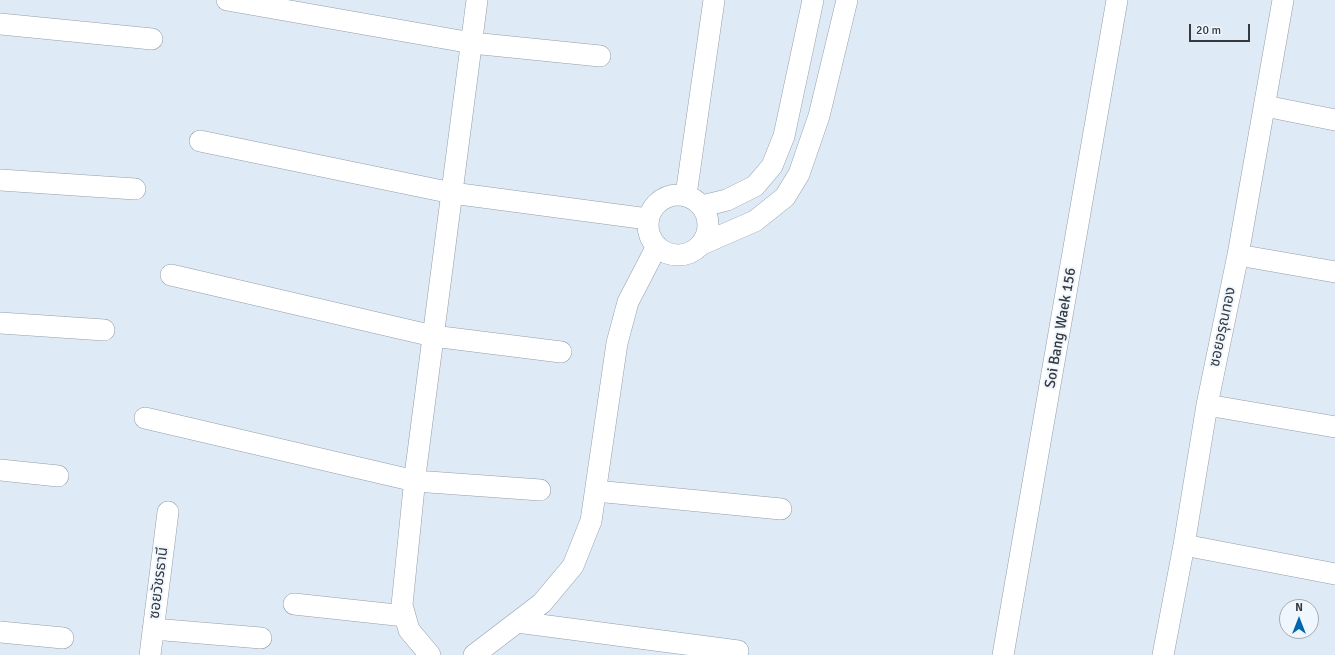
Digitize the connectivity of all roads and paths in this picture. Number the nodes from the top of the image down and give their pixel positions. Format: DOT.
graph roads {
  1 [pos="227,0"];
  2 [pos="477,0"];
  3 [pos="714,0"];
  4 [pos="813,0"];
  5 [pos="847,0"];
  6 [pos="1117,0"];
  7 [pos="1283,0"];
  8 [pos="0,24"];
  9 [pos="152,39"];
  10 [pos="472,43"];
  11 [pos="600,56"];
  12 [pos="1265,106"];
  13 [pos="1335,120"];
  14 [pos="200,141"];
  15 [pos="0,180"];
  16 [pos="135,189"];
  17 [pos="452,193"];
  18 [pos="694,201"];
  19 [pos="648,219"];
  20 [pos="702,244"];
  21 [pos="657,246"];
  22 [pos="1238,255"];
  23 [pos="1335,272"];
  24 [pos="171,275"];
  25 [pos="0,324"];
  26 [pos="104,330"];
  27 [pos="433,336"];
  28 [pos="561,352"];
  29 [pos="1207,405"];
  30 [pos="145,418"];
  31 [pos="1335,427"];
  32 [pos="0,470"];
  33 [pos="58,476"];
  34 [pos="415,481"];
  35 [pos="540,490"];
  36 [pos="596,491"];
  37 [pos="781,509"];
  38 [pos="168,512"];
  39 [pos="1184,545"];
  40 [pos="1335,574"];
  41 [pos="294,604"];
  42 [pos="405,616"];
  43 [pos="517,622"];
  44 [pos="153,629"];
  45 [pos="0,632"];
  46 [pos="63,638"];
  47 [pos="261,638"];
  48 [pos="738,651"];
  49 [pos="150,655"];
  50 [pos="430,655"];
  51 [pos="474,655"];
  52 [pos="1004,655"];
  53 [pos="1163,655"];
  1 -- 10 [label="street"];
  2 -- 10 [label="street"];
  3 -- 18 [label="street"];
  4 -- 18 [label="street"];
  5 -- 20 [label="street"];
  6 -- 52 [label="street, Soi Bang Waek 156"];
  7 -- 12 [label="street, ซอยอรุณทอง"];
  8 -- 9 [label="street"];
  10 -- 11 [label="street"];
  10 -- 17 [label="street"];
  12 -- 13 [label="street"];
  12 -- 22 [label="street, ซอยอรุณทอง"];
  14 -- 17 [label="street"];
  15 -- 16 [label="street"];
  17 -- 19 [label="street"];
  17 -- 27 [label="street"];
  18 -- 19 [label="street"];
  18 -- 20 [label="street"];
  19 -- 21 [label="street"];
  20 -- 21 [label="street"];
  21 -- 36 [label="street"];
  22 -- 23 [label="street"];
  22 -- 29 [label="street, ซอยอรุณทอง"];
  24 -- 27 [label="street"];
  25 -- 26 [label="street"];
  27 -- 28 [label="street"];
  27 -- 34 [label="street"];
  29 -- 31 [label="street"];
  29 -- 39 [label="street, ซอยอรุณทอง"];
  30 -- 34 [label="street"];
  32 -- 33 [label="street"];
  34 -- 35 [label="street"];
  34 -- 42 [label="street"];
  36 -- 37 [label="street"];
  36 -- 43 [label="street"];
  38 -- 44 [label="street, ซอยวัชรธานี"];
  39 -- 40 [label="street"];
  39 -- 53 [label="street, ซอยอรุณทอง"];
  41 -- 42 [label="street"];
  42 -- 50 [label="street"];
  43 -- 48 [label="street"];
  43 -- 51 [label="street"];
  44 -- 47 [label="street"];
  44 -- 49 [label="street, ซอยวัชรธานี"];
  45 -- 46 [label="street"];
}
